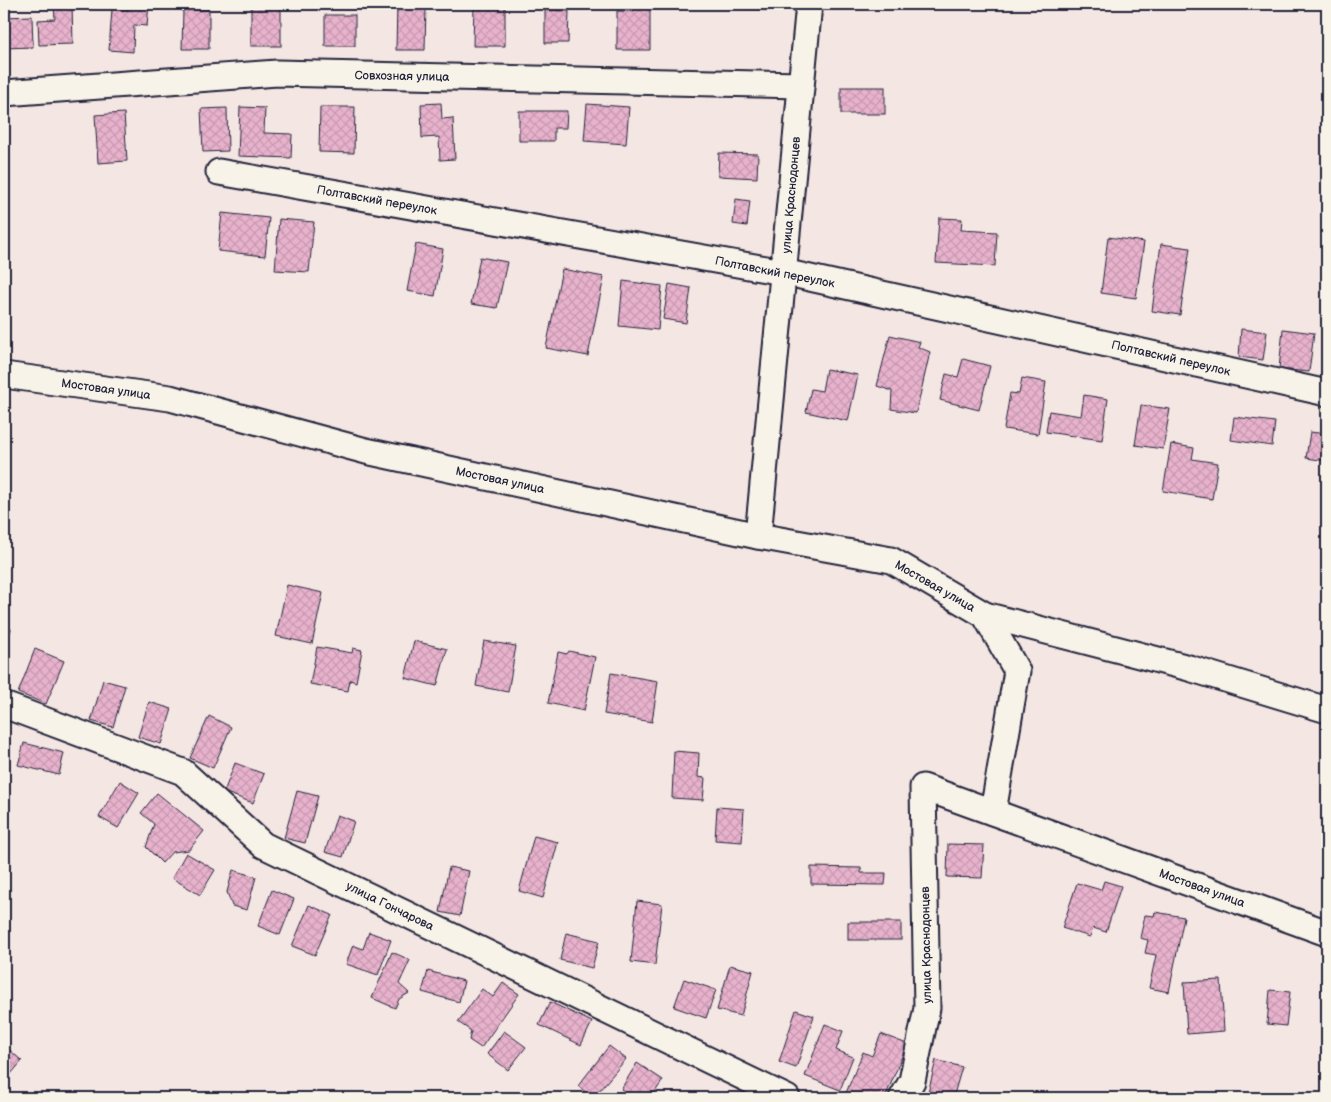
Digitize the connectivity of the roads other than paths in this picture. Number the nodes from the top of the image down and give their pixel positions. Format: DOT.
graph roads {
  1 [pos="809,4"];
  2 [pos="801,85"];
  3 [pos="4,92"];
  4 [pos="219,172"];
  5 [pos="783,272"];
  6 [pos="4,375"];
  7 [pos="1327,393"];
  8 [pos="758,536"];
  9 [pos="985,615"];
  10 [pos="4,705"];
  11 [pos="1327,710"];
  12 [pos="923,787"];
  13 [pos="993,812"];
  14 [pos="1327,933"];
  15 [pos="787,1098"];
  16 [pos="902,1098"];
  1 -- 2 [label="street, улица Краснодонцев"];
  2 -- 3 [label="street, Совхозная улица"];
  2 -- 5 [label="street, улица Краснодонцев"];
  4 -- 5 [label="street, Полтавский переулок"];
  5 -- 7 [label="street, Полтавский переулок"];
  5 -- 8 [label="street, улица Краснодонцев"];
  6 -- 8 [label="street, Мостовая улица"];
  8 -- 9 [label="street, Мостовая улица"];
  9 -- 11 [label="street, Мостовая улица"];
  9 -- 13 [label="street, Мостовая улица"];
  10 -- 15 [label="street, улица Гончарова"];
  12 -- 13 [label="street, Мостовая улица"];
  12 -- 16 [label="street, улица Краснодонцев"];
  13 -- 14 [label="street, Мостовая улица"];
}
